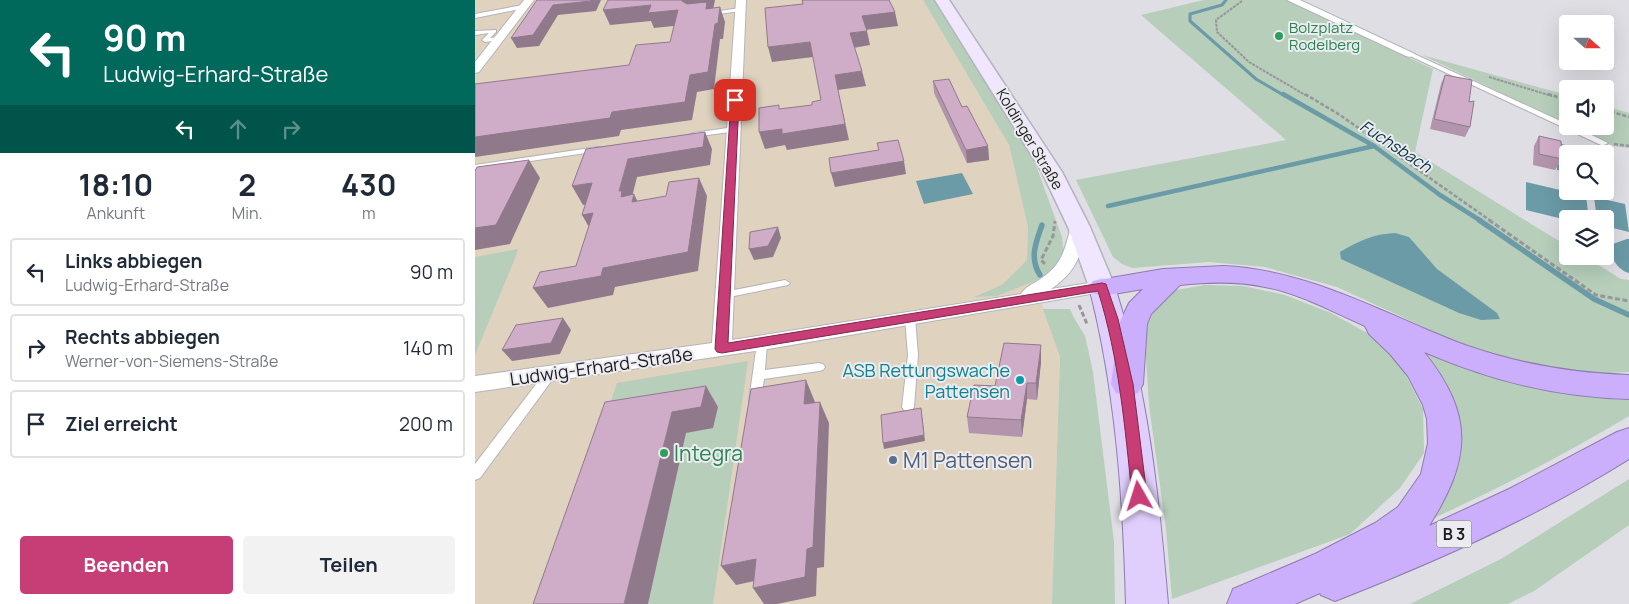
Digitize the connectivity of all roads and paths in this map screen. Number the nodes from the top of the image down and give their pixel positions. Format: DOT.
graph roads {
  1 [pos="942,0"];
  2 [pos="1241,0"];
  3 [pos="1248,0"];
  4 [pos="1292,0"];
  5 [pos="526,4"];
  6 [pos="741,5"];
  7 [pos="700,14"];
  8 [pos="475,16"];
  9 [pos="475,33"];
  10 [pos="499,39"];
  11 [pos="1410,54"];
  12 [pos="475,70"];
  13 [pos="1614,113"];
  14 [pos="1629,117"];
  15 [pos="734,129"];
  16 [pos="685,136"];
  17 [pos="1603,143"];
  18 [pos="609,147"];
  19 [pos="475,167"];
  20 [pos="1054,216"];
  21 [pos="1079,227"];
  22 [pos="1042,257"];
  23 [pos="1172,276"];
  24 [pos="785,283"];
  25 [pos="1102,287"];
  26 [pos="724,294"];
  27 [pos="1023,299"];
  28 [pos="1629,301"];
  29 [pos="1353,309"];
  30 [pos="910,318"];
  31 [pos="762,343"];
  32 [pos="722,349"];
  33 [pos="819,367"];
  34 [pos="551,373"];
  35 [pos="759,375"];
  36 [pos="475,384"];
  37 [pos="1127,384"];
  38 [pos="1629,387"];
  39 [pos="908,407"];
  40 [pos="753,414"];
  41 [pos="1629,442"];
  42 [pos="475,474"];
  43 [pos="1147,604"];
  44 [pos="1248,604"];
  45 [pos="1270,604"];
  1 -- 21 [label="street, Koldinger Straße"];
  2 -- 3 [label="path"];
  2 -- 28 [label="path"];
  4 -- 11 [label="street"];
  5 -- 8 [label="lane"];
  5 -- 10 [label="street"];
  6 -- 7 [label="lane"];
  6 -- 15 [label="street"];
  9 -- 10 [label="lane"];
  10 -- 12 [label="street"];
  11 -- 17 [label="lane"];
  13 -- 14 [label="path"];
  15 -- 16 [label="lane"];
  15 -- 26 [label="street"];
  18 -- 19 [label="lane"];
  20 -- 22 [label="path"];
  21 -- 25 [label="street, Koldinger Straße"];
  21 -- 27 [label="street, Ludwig-Erhard-Straße"];
  23 -- 25 [label="highway"];
  23 -- 29 [label="highway"];
  23 -- 37 [label="highway"];
  24 -- 26 [label="lane"];
  25 -- 27 [label="street, Ludwig-Erhard-Straße"];
  25 -- 37 [label="main road"];
  26 -- 32 [label="street"];
  27 -- 30 [label="street, Ludwig-Erhard-Straße"];
  29 -- 38 [label="highway"];
  29 -- 44 [label="highway"];
  30 -- 31 [label="street, Ludwig-Erhard-Straße"];
  30 -- 39 [label="lane"];
  31 -- 32 [label="street, Ludwig-Erhard-Straße"];
  31 -- 35 [label="lane"];
  32 -- 34 [label="street, Ludwig-Erhard-Straße"];
  33 -- 35 [label="lane"];
  34 -- 36 [label="street, Ludwig-Erhard-Straße"];
  34 -- 42 [label="lane"];
  35 -- 40 [label="lane"];
  37 -- 43 [label="main road"];
  41 -- 45 [label="highway, B 3"];
}
